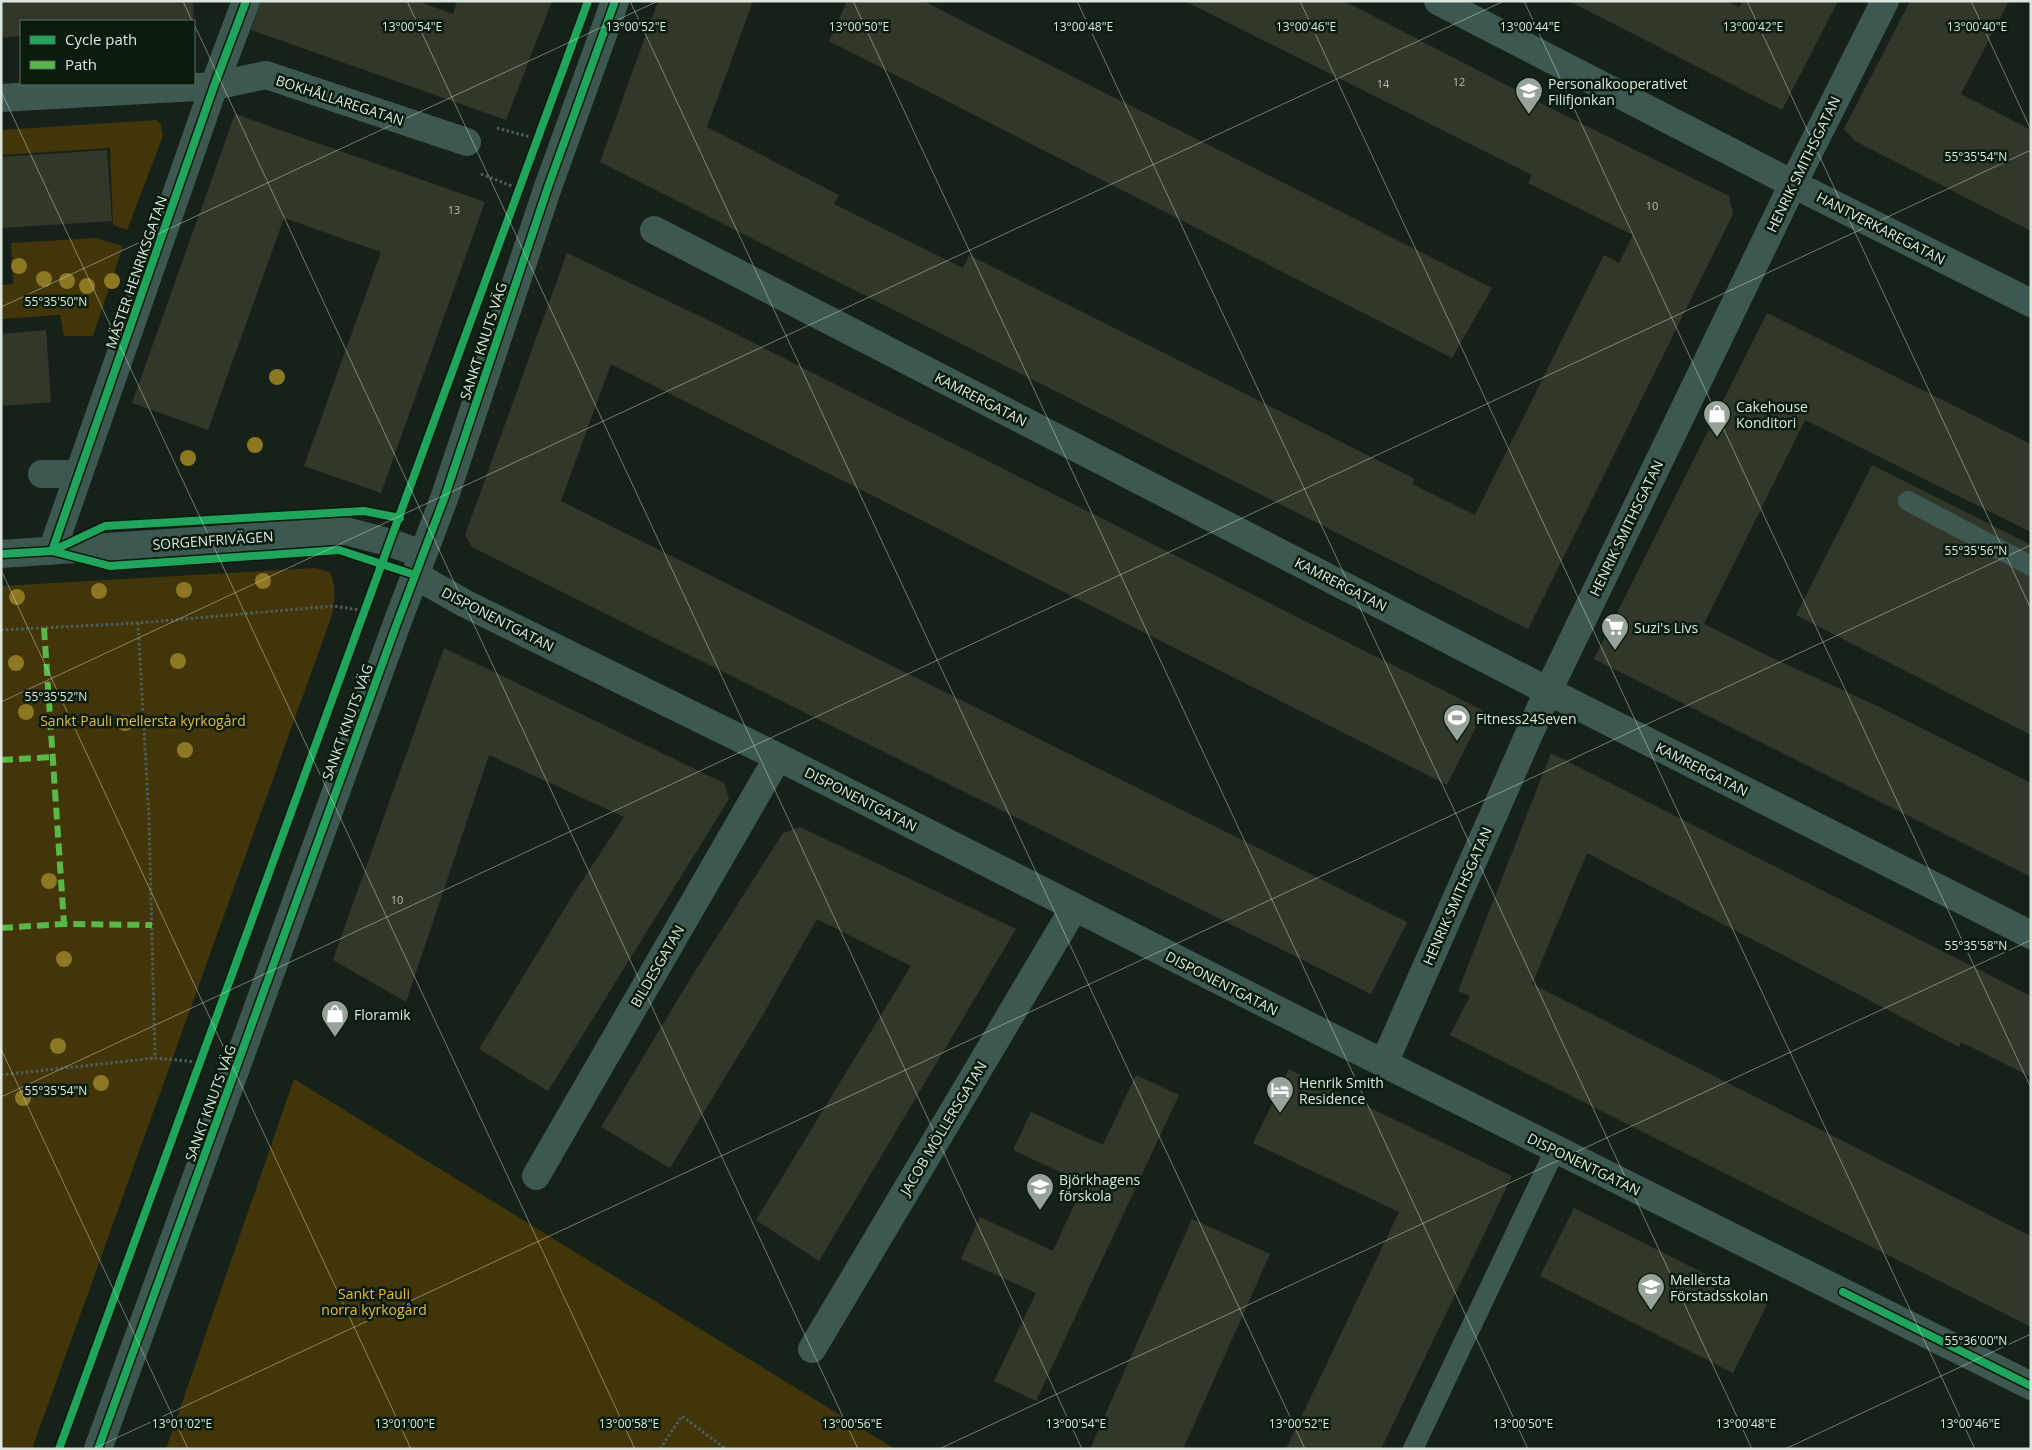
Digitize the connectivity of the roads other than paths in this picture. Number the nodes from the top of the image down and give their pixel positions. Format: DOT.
graph roads {
  1 [pos="246,1"];
  2 [pos="615,1"];
  3 [pos="1438,1"];
  4 [pos="1885,1"];
  5 [pos="214,86"];
  6 [pos="1,98"];
  7 [pos="467,142"];
  8 [pos="1792,184"];
  9 [pos="654,230"];
  10 [pos="2031,303"];
  11 [pos="42,474"];
  12 [pos="78,474"];
  13 [pos="1908,501"];
  14 [pos="52,552"];
  15 [pos="1,554"];
  16 [pos="418,564"];
  17 [pos="2031,566"];
  18 [pos="1548,691"];
  19 [pos="778,757"];
  20 [pos="1074,908"];
  21 [pos="2031,935"];
  22 [pos="1384,1063"];
  23 [pos="1555,1150"];
  24 [pos="536,1176"];
  25 [pos="812,1349"];
  26 [pos="2031,1386"];
  27 [pos="98,1449"];
  28 [pos="1413,1449"];
  1 -- 5 [label="street, MÄSTER HENRIKSGATAN"];
  2 -- 16 [label="street, SANKT KNUTS VÄG"];
  3 -- 8 [label="street, HANTVERKAREGATAN"];
  4 -- 8 [label="street, HENRIK SMITHSGATAN"];
  5 -- 6 [label="street, BOKHÅLLAREGATAN"];
  5 -- 7 [label="street, BOKHÅLLAREGATAN"];
  5 -- 12 [label="street, MÄSTER HENRIKSGATAN"];
  8 -- 10 [label="street, HANTVERKAREGATAN"];
  8 -- 18 [label="street, HENRIK SMITHSGATAN"];
  9 -- 18 [label="street, KAMRERGATAN"];
  11 -- 12 [label="street"];
  12 -- 14 [label="street, MÄSTER HENRIKSGATAN"];
  13 -- 17 [label="lane"];
  14 -- 15 [label="street, SORGENFRIVÄGEN"];
  14 -- 16 [label="street, SORGENFRIVÄGEN"];
  16 -- 19 [label="street, DISPONENTGATAN"];
  16 -- 27 [label="street, SANKT KNUTS VÄG"];
  18 -- 21 [label="street, KAMRERGATAN"];
  18 -- 22 [label="street, HENRIK SMITHSGATAN"];
  19 -- 20 [label="street, DISPONENTGATAN"];
  19 -- 24 [label="street, BILDESGATAN"];
  20 -- 22 [label="street, DISPONENTGATAN"];
  20 -- 25 [label="street, JACOB MÖLLERSGATAN"];
  22 -- 23 [label="street, DISPONENTGATAN"];
  23 -- 26 [label="street, DISPONENTGATAN"];
  23 -- 28 [label="lane"];
}
